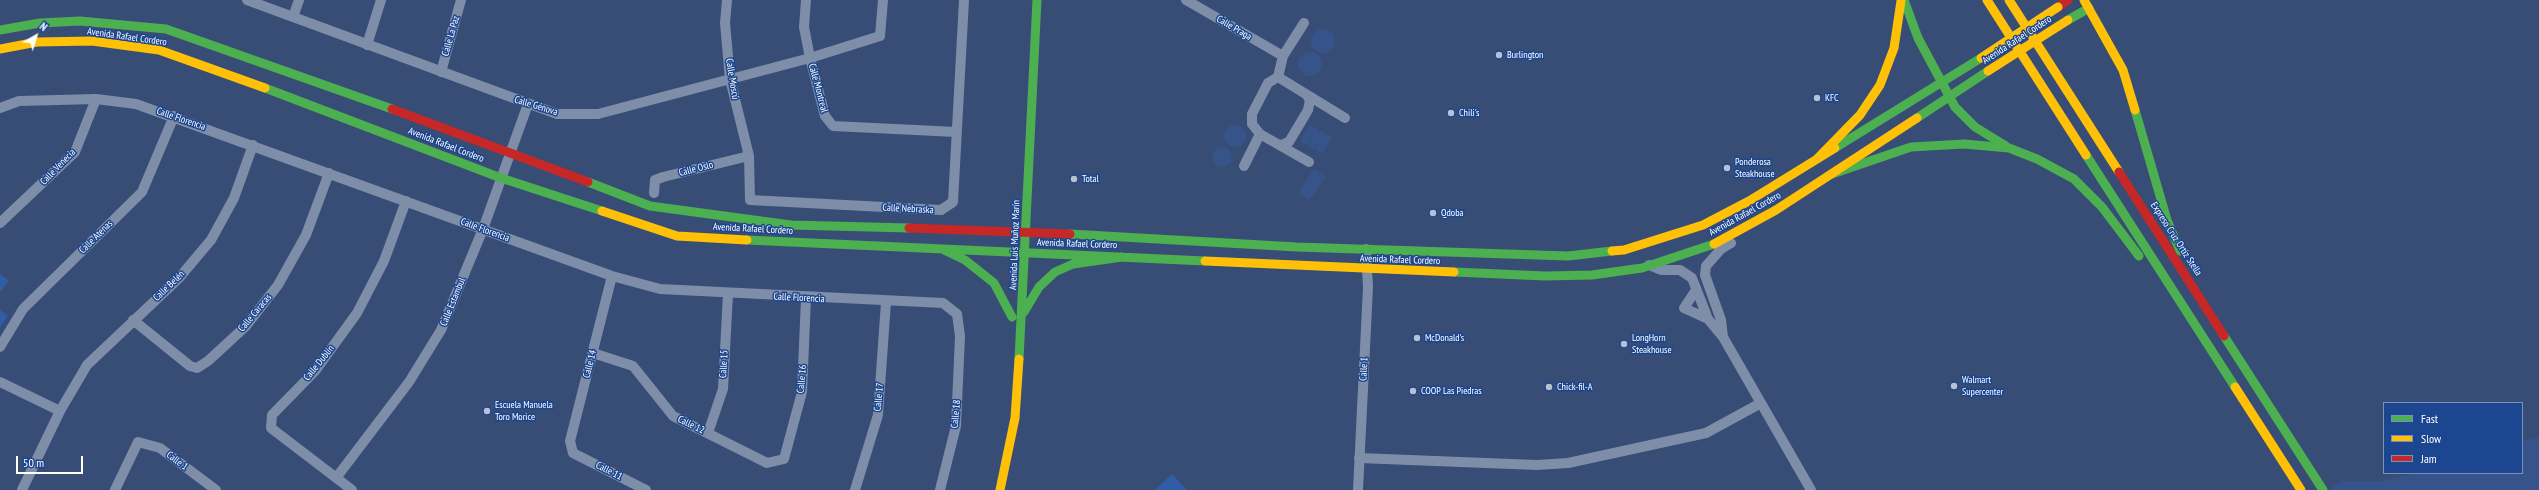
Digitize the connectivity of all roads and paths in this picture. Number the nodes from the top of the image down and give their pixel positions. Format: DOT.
graph roads {
  1 [pos="247,0"];
  2 [pos="299,0"];
  3 [pos="380,0"];
  4 [pos="461,0"];
  5 [pos="727,0"];
  6 [pos="806,0"];
  7 [pos="883,0"];
  8 [pos="964,0"];
  9 [pos="1037,0"];
  10 [pos="1186,0"];
  11 [pos="1903,0"];
  12 [pos="1987,0"];
  13 [pos="2009,0"];
  14 [pos="2068,0"];
  15 [pos="2084,0"];
  16 [pos="2089,8"];
  17 [pos="293,17"];
  18 [pos="1304,23"];
  19 [pos="0,30"];
  20 [pos="367,45"];
  21 [pos="1,48"];
  22 [pos="1283,56"];
  23 [pos="810,58"];
  24 [pos="1024,63"];
  25 [pos="440,72"];
  26 [pos="1278,77"];
  27 [pos="730,79"];
  28 [pos="1940,82"];
  29 [pos="1306,94"];
  30 [pos="1949,97"];
  31 [pos="96,99"];
  32 [pos="528,104"];
  33 [pos="0,108"];
  34 [pos="174,116"];
  35 [pos="1345,118"];
  36 [pos="956,132"];
  37 [pos="1260,134"];
  38 [pos="253,145"];
  39 [pos="1281,145"];
  40 [pos="2009,148"];
  41 [pos="511,152"];
  42 [pos="749,156"];
  43 [pos="1817,159"];
  44 [pos="1309,162"];
  45 [pos="1244,166"];
  46 [pos="330,173"];
  47 [pos="1832,174"];
  48 [pos="501,178"];
  49 [pos="654,193"];
  50 [pos="406,201"];
  51 [pos="0,223"];
  52 [pos="483,229"];
  53 [pos="1744,230"];
  54 [pos="1017,231"];
  55 [pos="1027,231"];
  56 [pos="1366,249"];
  57 [pos="944,250"];
  58 [pos="1016,253"];
  59 [pos="1026,254"];
  60 [pos="1122,257"];
  61 [pos="1649,266"];
  62 [pos="1368,270"];
  63 [pos="2186,275"];
  64 [pos="612,276"];
  65 [pos="2171,285"];
  66 [pos="1696,290"];
  67 [pos="728,293"];
  68 [pos="806,298"];
  69 [pos="886,302"];
  70 [pos="1022,316"];
  71 [pos="1012,318"];
  72 [pos="1708,319"];
  73 [pos="133,320"];
  74 [pos="960,336"];
  75 [pos="1723,337"];
  76 [pos="0,347"];
  77 [pos="593,353"];
  78 [pos="0,382"];
  79 [pos="1762,403"];
  80 [pos="60,411"];
  81 [pos="708,433"];
  82 [pos="573,453"];
  83 [pos="1359,458"];
  84 [pos="784,459"];
  85 [pos="336,478"];
  86 [pos="22,490"];
  87 [pos="114,490"];
  88 [pos="216,490"];
  89 [pos="352,490"];
  90 [pos="646,490"];
  91 [pos="855,490"];
  92 [pos="940,490"];
  93 [pos="991,490"];
  94 [pos="1000,490"];
  95 [pos="1358,490"];
  96 [pos="1811,490"];
  97 [pos="2301,490"];
  98 [pos="2323,490"];
  1 -- 17 [label="street, Calle Génova"];
  2 -- 17 [label="street"];
  3 -- 20 [label="street"];
  4 -- 25 [label="street, Calle La Paz"];
  5 -- 27 [label="street, Calle Moscú"];
  6 -- 23 [label="street, Calle Montreal"];
  7 -- 23 [label="street, Calle Génova"];
  8 -- 36 [label="street, Calle Nebraska"];
  9 -- 55 [label="main road, Avenida Luis Muñoz Marín"];
  10 -- 22 [label="street, Calle Praga"];
  11 -- 28 [label="main road"];
  11 -- 43 [label="main road"];
  12 -- 65 [label="main road"];
  13 -- 63 [label="main road, Expreso Cruz Ortiz Stella"];
  14 -- 28 [label="main road, Avenida Rafael Cordero, bridge"];
  15 -- 16 [label="main road"];
  16 -- 30 [label="main road, Avenida Rafael Cordero, bridge"];
  16 -- 63 [label="main road"];
  17 -- 20 [label="street, Calle Génova"];
  18 -- 22 [label="street"];
  19 -- 41 [label="main road, Avenida Rafael Cordero"];
  20 -- 25 [label="street, Calle Génova"];
  21 -- 48 [label="main road, Avenida Rafael Cordero"];
  22 -- 26 [label="street"];
  23 -- 27 [label="street, Calle Génova"];
  23 -- 36 [label="street, Calle Montreal"];
  24 -- 54 [label="main road, Avenida Luis Muñoz Marín"];
  25 -- 32 [label="street, Calle Génova"];
  26 -- 29 [label="street"];
  26 -- 37 [label="street"];
  27 -- 32 [label="street, Calle Génova"];
  27 -- 42 [label="street, Calle Moscú"];
  28 -- 30 [label="main road"];
  28 -- 43 [label="main road, Avenida Rafael Cordero"];
  29 -- 35 [label="street"];
  29 -- 39 [label="street"];
  30 -- 40 [label="main road"];
  30 -- 47 [label="main road, Avenida Rafael Cordero"];
  31 -- 33 [label="street, Calle Florencia"];
  31 -- 34 [label="street, Calle Florencia"];
  31 -- 51 [label="street, Calle Venecia"];
  32 -- 41 [label="street, Calle Estambul"];
  34 -- 38 [label="street, Calle Florencia"];
  34 -- 76 [label="street, Calle Atenas"];
  36 -- 42 [label="street, Calle Nebraska"];
  37 -- 39 [label="street"];
  37 -- 45 [label="street"];
  38 -- 46 [label="street, Calle Florencia"];
  38 -- 73 [label="street, Calle Belén"];
  39 -- 44 [label="street"];
  40 -- 47 [label="main road"];
  40 -- 65 [label="main road"];
  41 -- 48 [label="street, Calle Estambul"];
  41 -- 54 [label="main road, Avenida Rafael Cordero"];
  42 -- 49 [label="street, Calle Oslo"];
  43 -- 56 [label="main road, Avenida Rafael Cordero"];
  46 -- 50 [label="street, Calle Florencia"];
  46 -- 73 [label="street, Calle Caracas"];
  47 -- 53 [label="main road, Avenida Rafael Cordero"];
  48 -- 52 [label="street, Calle Estambul"];
  48 -- 57 [label="main road, Avenida Rafael Cordero"];
  50 -- 52 [label="street, Calle Florencia"];
  50 -- 85 [label="street, Calle Dublín"];
  52 -- 64 [label="street, Calle Florencia"];
  52 -- 85 [label="street, Calle Estambul"];
  53 -- 61 [label="main road, Avenida Rafael Cordero"];
  53 -- 75 [label="street"];
  54 -- 55 [label="main road, Avenida Rafael Cordero"];
  54 -- 58 [label="main road, Avenida Luis Muñoz Marín"];
  55 -- 56 [label="main road, Avenida Rafael Cordero"];
  55 -- 59 [label="main road, Avenida Luis Muñoz Marín"];
  56 -- 62 [label="street, Calle 1"];
  57 -- 58 [label="main road, Avenida Rafael Cordero"];
  57 -- 71 [label="main road"];
  58 -- 59 [label="main road, Avenida Rafael Cordero"];
  58 -- 71 [label="main road, Avenida Luis Muñoz Marín"];
  59 -- 60 [label="main road, Avenida Rafael Cordero"];
  59 -- 70 [label="main road, Avenida Luis Muñoz Marín"];
  60 -- 62 [label="main road, Avenida Rafael Cordero"];
  60 -- 70 [label="main road"];
  61 -- 62 [label="main road, Avenida Rafael Cordero"];
  61 -- 66 [label="street"];
  62 -- 83 [label="street, Calle 1"];
  63 -- 98 [label="main road, Expreso Cruz Ortiz Stella"];
  64 -- 67 [label="street, Calle Florencia"];
  64 -- 77 [label="street, Calle 14"];
  65 -- 97 [label="main road"];
  66 -- 72 [label="street"];
  66 -- 72 [label="street"];
  67 -- 68 [label="street, Calle Florencia"];
  67 -- 81 [label="street, Calle 15"];
  68 -- 69 [label="street, Calle Florencia"];
  68 -- 84 [label="street, Calle 16"];
  69 -- 74 [label="street, Calle Florencia"];
  69 -- 91 [label="street, Calle 17"];
  70 -- 94 [label="main road, Avenida Luis Muñoz Marín"];
  71 -- 93 [label="main road, Avenida Luis Muñoz Marín"];
  72 -- 75 [label="street"];
  73 -- 80 [label="street, Calle Belén"];
  74 -- 92 [label="street, Calle 18"];
  75 -- 79 [label="street"];
  77 -- 81 [label="street, Calle 12"];
  77 -- 82 [label="street, Calle 14"];
  78 -- 80 [label="street"];
  79 -- 83 [label="street"];
  79 -- 96 [label="street"];
  80 -- 86 [label="street, Calle Belén"];
  81 -- 84 [label="street, Calle 12"];
  82 -- 90 [label="street, Calle 11"];
  83 -- 95 [label="street, Calle 1"];
  85 -- 89 [label="street, Calle Dublín"];
  87 -- 88 [label="street, Calle 1"];
}
